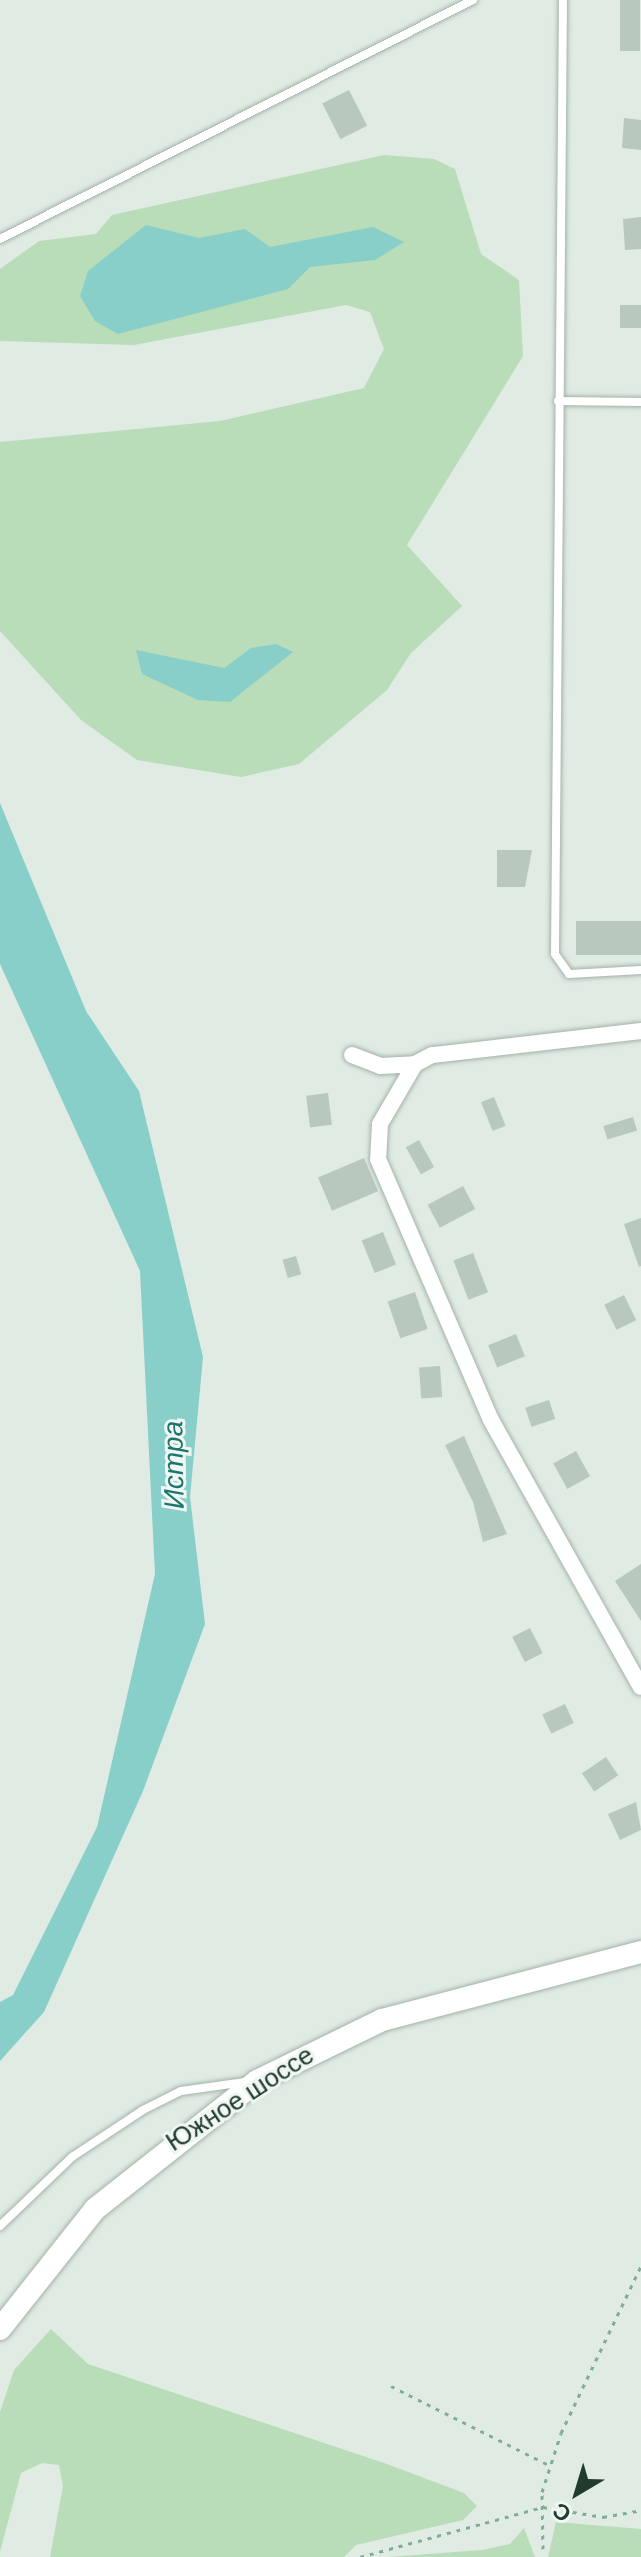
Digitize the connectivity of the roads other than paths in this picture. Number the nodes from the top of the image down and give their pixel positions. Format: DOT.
graph roads {
  1 [pos="473,0"];
  2 [pos="563,0"];
  3 [pos="0,239"];
  4 [pos="558,401"];
  5 [pos="641,402"];
  6 [pos="641,970"];
  7 [pos="641,1031"];
  8 [pos="352,1055"];
  9 [pos="415,1064"];
  10 [pos="641,1687"];
  11 [pos="641,1952"];
  12 [pos="257,2081"];
  13 [pos="0,2226"];
  14 [pos="0,2329"];
  1 -- 3 [label="lane"];
  2 -- 4 [label="lane"];
  4 -- 5 [label="lane"];
  4 -- 6 [label="lane"];
  7 -- 9 [label="street"];
  8 -- 9 [label="street"];
  9 -- 10 [label="street"];
  11 -- 12 [label="main road, Южное шоссе"];
  12 -- 13 [label="lane"];
  12 -- 14 [label="main road, Южное шоссе"];
}
